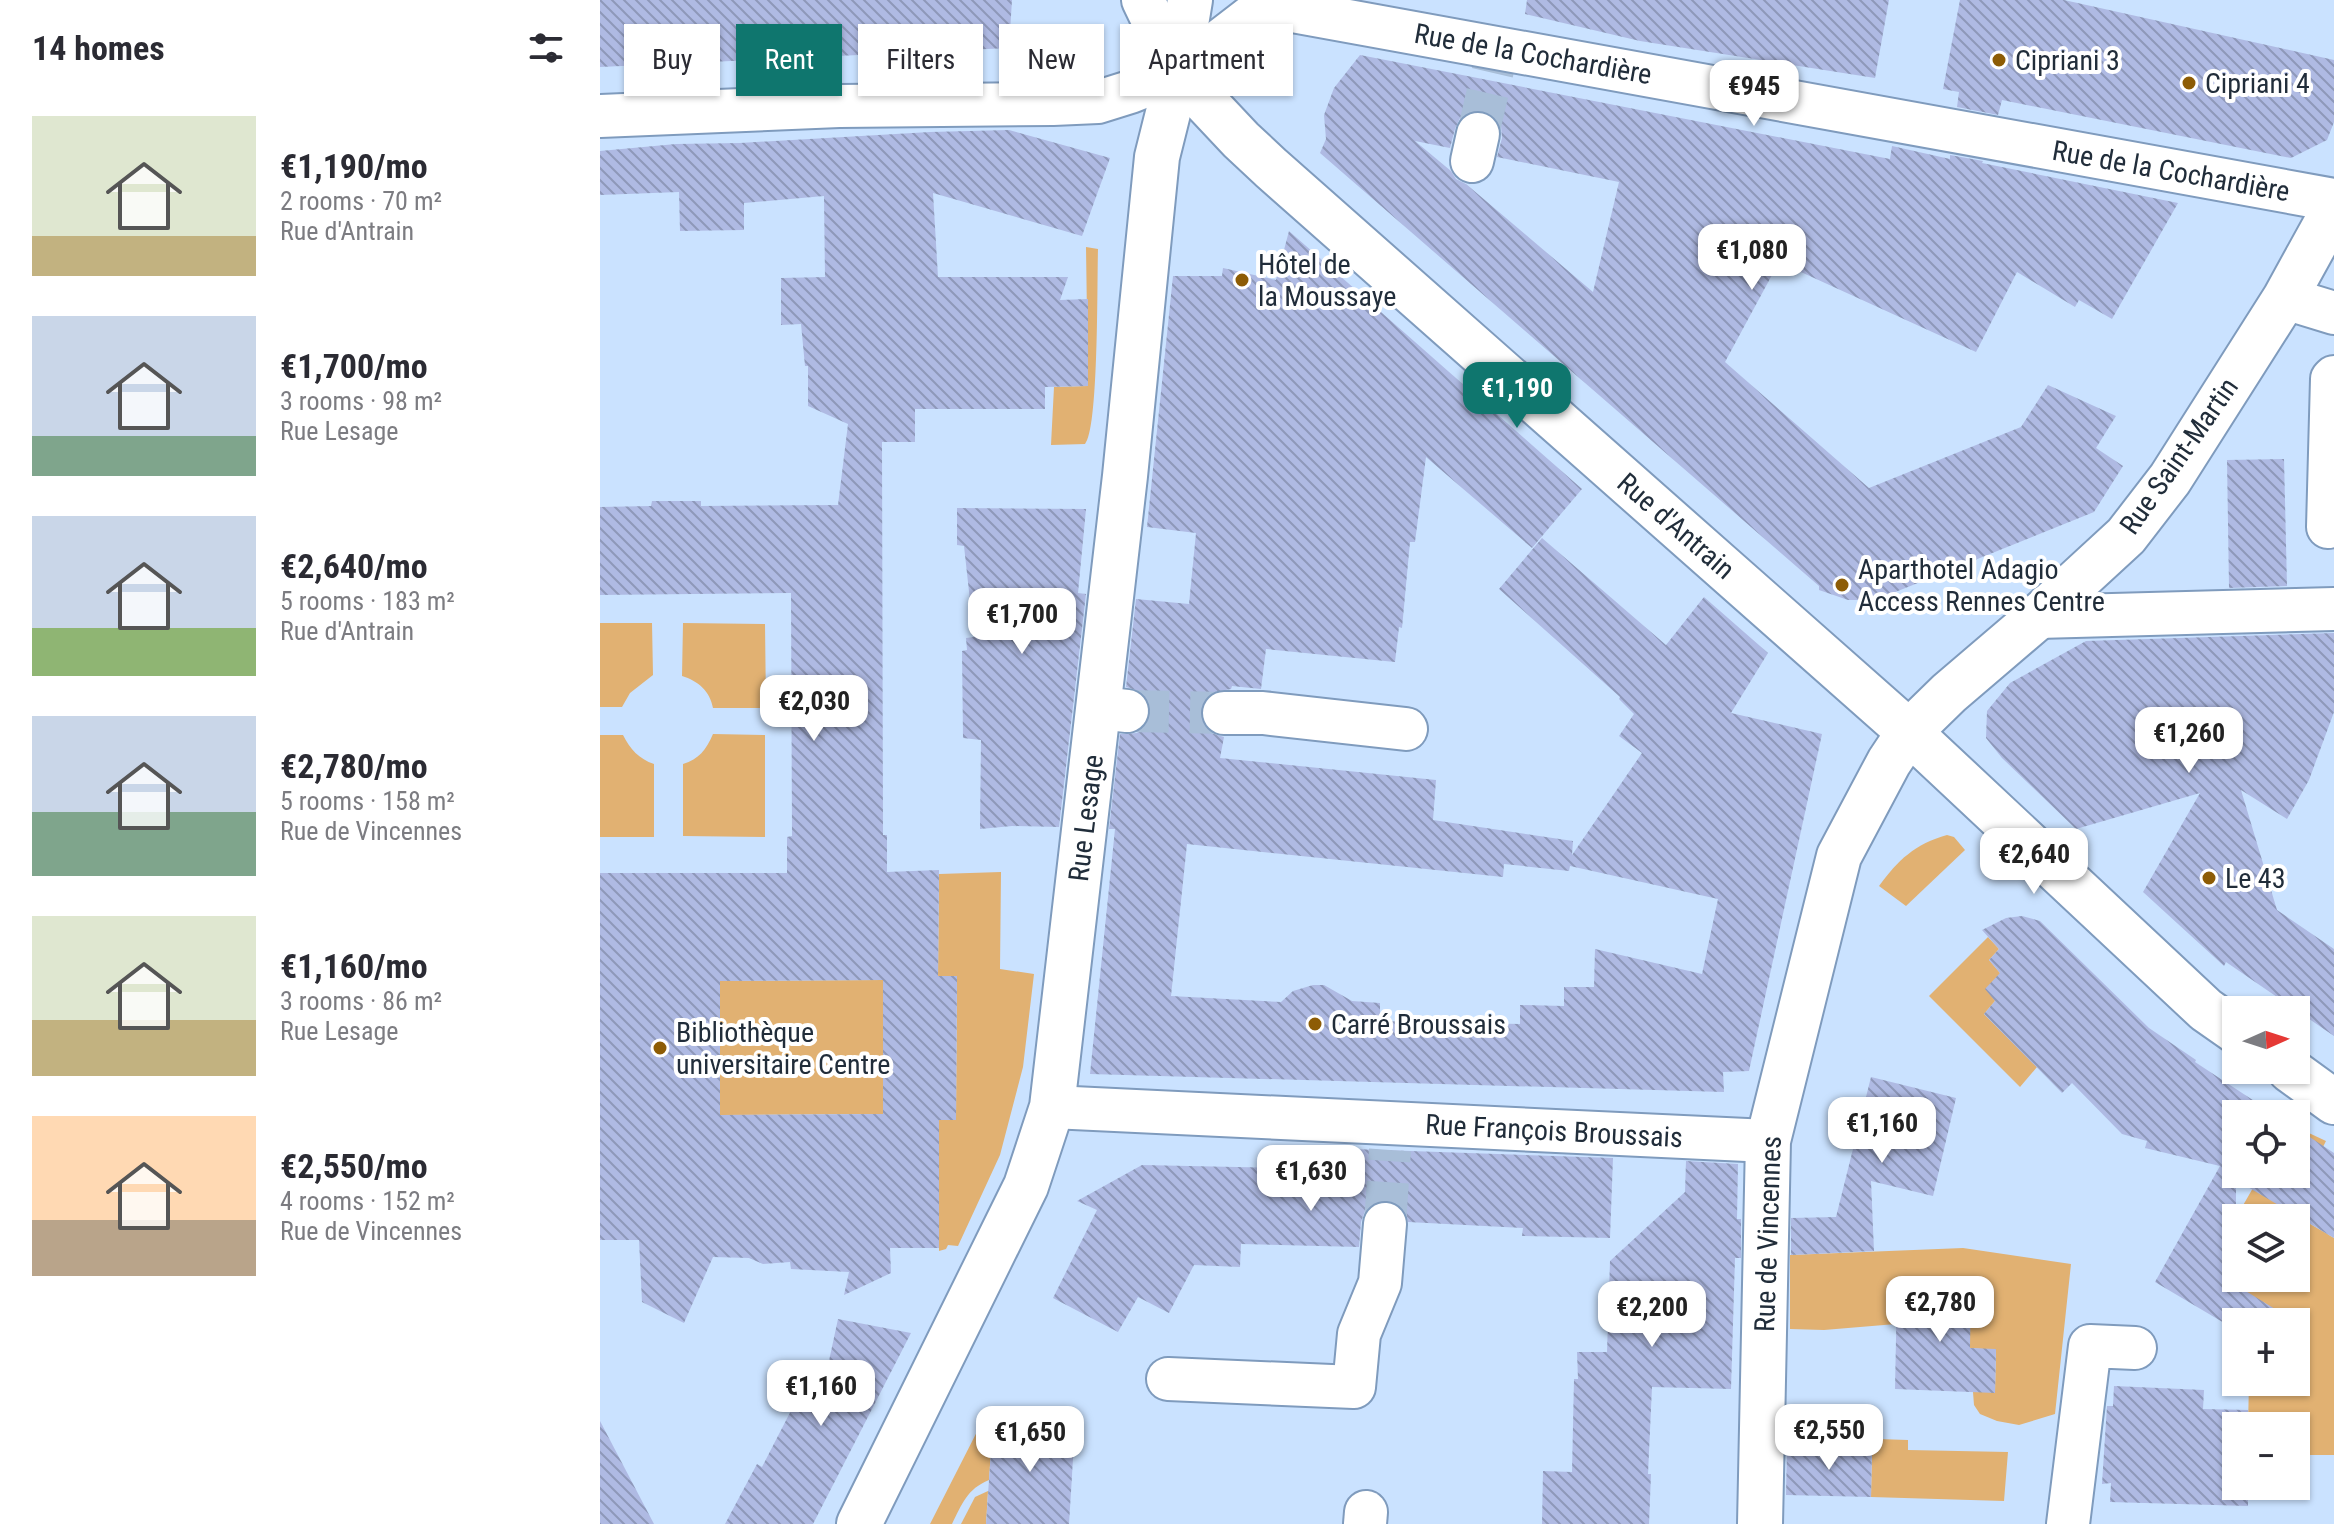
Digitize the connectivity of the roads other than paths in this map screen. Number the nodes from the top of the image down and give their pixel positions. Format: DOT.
graph roads {
  1 [pos="1143,0"];
  2 [pos="1190,0"];
  3 [pos="1225,0"];
  4 [pos="1155,24"];
  5 [pos="1186,24"];
  6 [pos="1210,24"];
  7 [pos="1242,24"];
  8 [pos="1120,95"];
  9 [pos="1172,96"];
  10 [pos="1200,96"];
  11 [pos="600,116"];
  12 [pos="2334,200"];
  13 [pos="2334,209"];
  14 [pos="2285,298"];
  15 [pos="2334,313"];
  16 [pos="2334,377"];
  17 [pos="2328,527"];
  18 [pos="2334,609"];
  19 [pos="2038,617"];
  20 [pos="1224,713"];
  21 [pos="1406,729"];
  22 [pos="1909,732"];
  23 [pos="2222,1021"];
  24 [pos="2309,1084"];
  25 [pos="2334,1102"];
  26 [pos="1052,1107"];
  27 [pos="1768,1141"];
  28 [pos="1385,1224"];
  29 [pos="2135,1348"];
  30 [pos="1168,1379"];
  31 [pos="859,1524"];
  32 [pos="1760,1524"];
  33 [pos="2068,1524"];
  1 -- 4 [label="street, Rue d'Antrain"];
  2 -- 5 [label="main road, Rue Lesage"];
  3 -- 6 [label="street"];
  7 -- 12 [label="street, Rue de la Cochardière"];
  8 -- 11 [label="street, Rue de la Cochardière"];
  9 -- 26 [label="main road, Rue Lesage"];
  10 -- 22 [label="main road, Rue d'Antrain"];
  13 -- 14 [label="main road, Rue Saint-Martin"];
  14 -- 15 [label="street"];
  14 -- 19 [label="main road, Rue Saint-Martin"];
  16 -- 17 [label="street"];
  18 -- 19 [label="street"];
  19 -- 22 [label="main road, Rue Saint-Martin"];
  20 -- 21 [label="street"];
  22 -- 23 [label="main road, Rue d'Antrain"];
  22 -- 27 [label="main road, Rue de Vincennes"];
  24 -- 25 [label="main road"];
  26 -- 27 [label="street, Rue François Broussais"];
  26 -- 31 [label="main road, Rue Lesage"];
  27 -- 32 [label="main road, Rue de Vincennes"];
  28 -- 30 [label="street"];
  29 -- 33 [label="street"];
}
